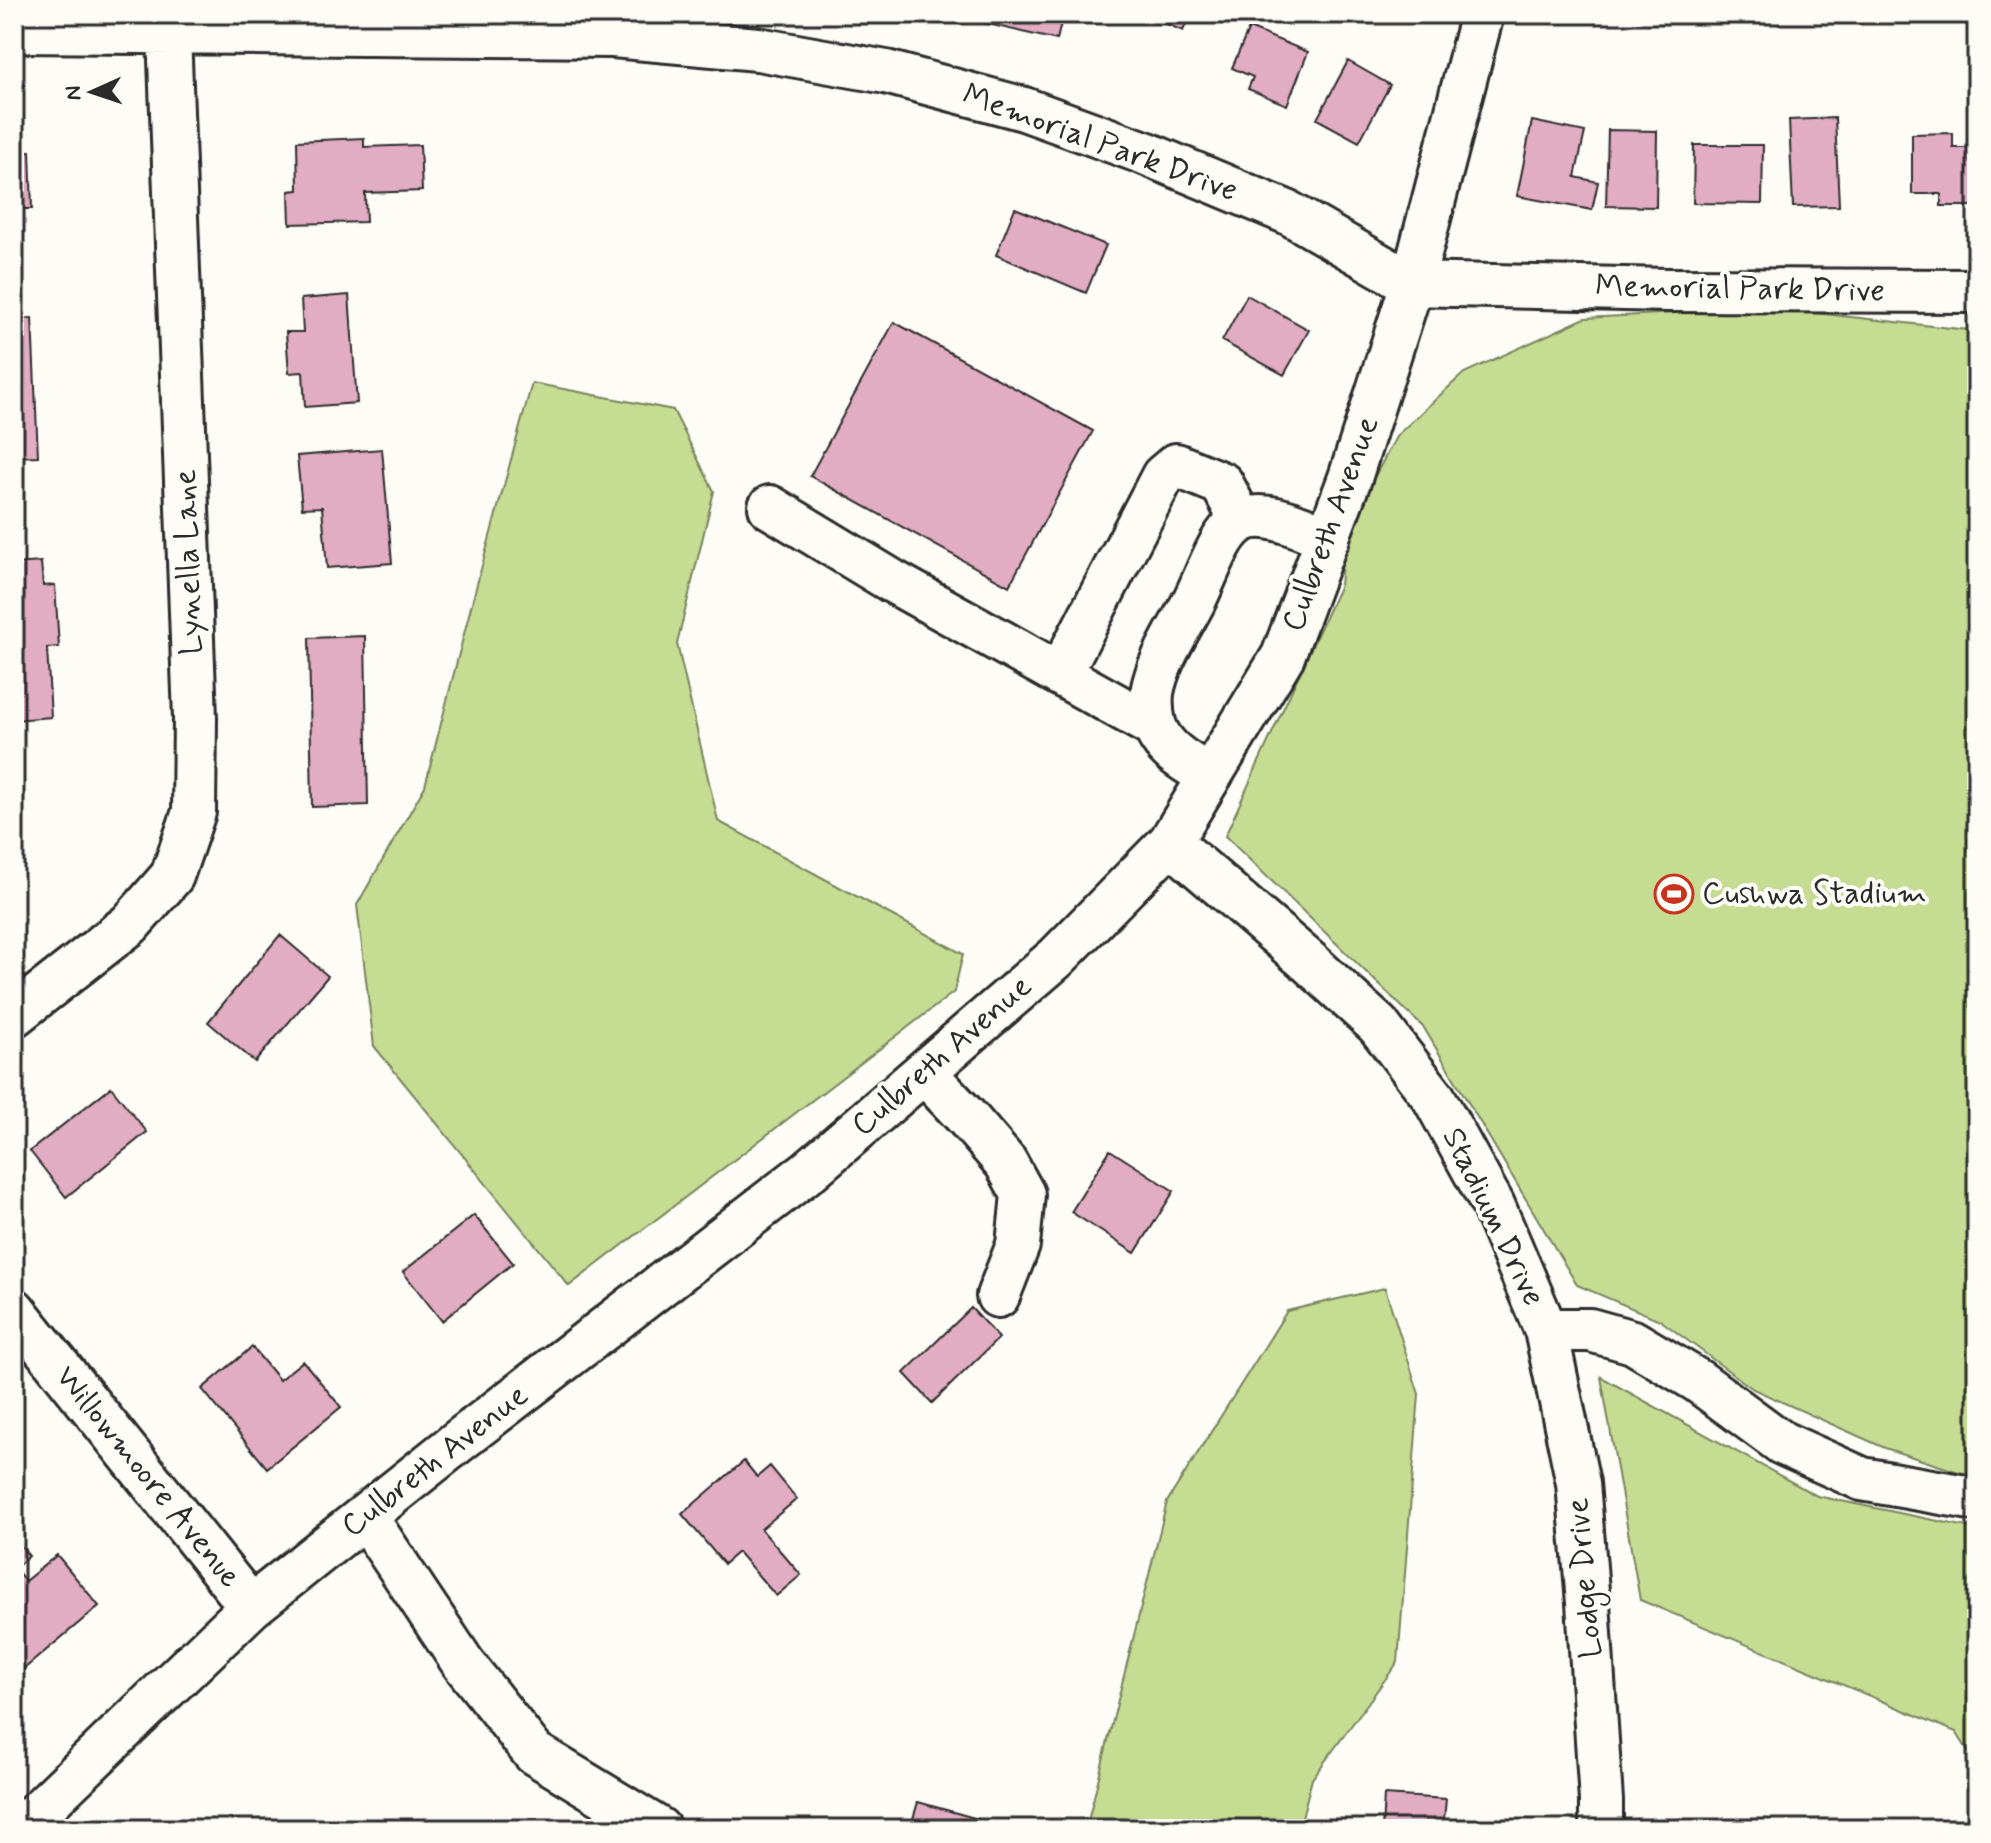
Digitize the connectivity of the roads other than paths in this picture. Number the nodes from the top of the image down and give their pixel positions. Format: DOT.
graph roads {
  1 [pos="1482,14"];
  2 [pos="14,31"];
  3 [pos="169,33"];
  4 [pos="1412,284"];
  5 [pos="1977,291"];
  6 [pos="770,507"];
  7 [pos="1241,521"];
  8 [pos="1328,538"];
  9 [pos="1060,674"];
  10 [pos="1155,727"];
  11 [pos="1210,776"];
  12 [pos="1170,842"];
  13 [pos="14,1015"];
  14 [pos="924,1072"];
  15 [pos="998,1296"];
  16 [pos="14,1310"];
  17 [pos="1546,1330"];
  18 [pos="1977,1499"];
  19 [pos="365,1516"];
  20 [pos="251,1607"];
  21 [pos="20,1829"];
  22 [pos="659,1829"];
  23 [pos="1601,1829"];
  1 -- 4 [label="street, Culbreth Avenue"];
  2 -- 3 [label="street, Memorial Park Drive"];
  3 -- 4 [label="street, Memorial Park Drive"];
  3 -- 13 [label="street, Lynella Lane"];
  4 -- 5 [label="street, Memorial Park Drive"];
  4 -- 8 [label="street, Culbreth Avenue"];
  6 -- 9 [label="street"];
  7 -- 8 [label="street"];
  7 -- 9 [label="street"];
  7 -- 10 [label="street"];
  8 -- 11 [label="street, Culbreth Avenue"];
  9 -- 10 [label="street"];
  10 -- 11 [label="street"];
  11 -- 12 [label="street, Culbreth Avenue"];
  12 -- 14 [label="street, Culbreth Avenue"];
  12 -- 17 [label="street, Stadium Drive"];
  14 -- 15 [label="street"];
  14 -- 19 [label="street, Culbreth Avenue"];
  16 -- 20 [label="street, Willowmoore Avenue"];
  17 -- 18 [label="street, Stadium Drive"];
  17 -- 23 [label="street, Lodge Drive"];
  19 -- 20 [label="street, Culbreth Avenue"];
  19 -- 22 [label="street"];
  20 -- 21 [label="street, Culbreth Avenue"];
}
